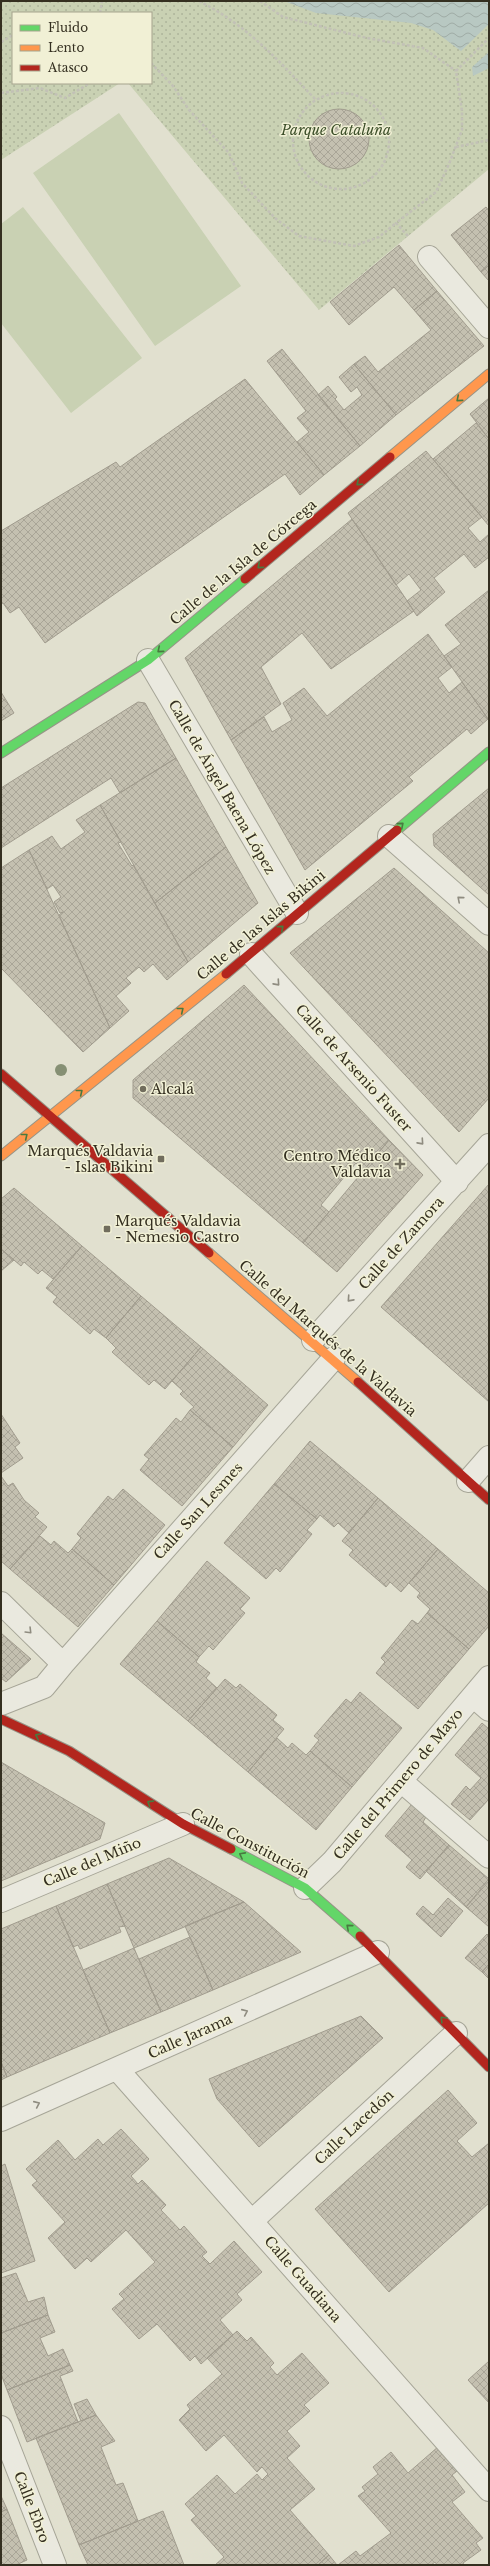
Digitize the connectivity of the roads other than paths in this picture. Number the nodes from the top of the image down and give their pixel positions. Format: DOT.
graph roads {
  1 [pos="429,257"];
  2 [pos="489,327"];
  3 [pos="489,374"];
  4 [pos="148,660"];
  5 [pos="489,752"];
  6 [pos="1,753"];
  7 [pos="389,836"];
  8 [pos="297,914"];
  9 [pos="489,924"];
  10 [pos="251,954"];
  11 [pos="1,1074"];
  12 [pos="49,1116"];
  13 [pos="489,1145"];
  14 [pos="1,1156"];
  15 [pos="457,1182"];
  16 [pos="313,1340"];
  17 [pos="334,1358"];
  18 [pos="489,1457"];
  19 [pos="468,1481"];
  20 [pos="489,1500"];
  21 [pos="1,1603"];
  22 [pos="63,1664"];
  23 [pos="489,1677"];
  24 [pos="473,1696"];
  25 [pos="1,1704"];
  26 [pos="489,1710"];
  27 [pos="1,1719"];
  28 [pos="401,1781"];
  29 [pos="182,1824"];
  30 [pos="489,1857"];
  31 [pos="305,1888"];
  32 [pos="1,1901"];
  33 [pos="378,1952"];
  34 [pos="456,2033"];
  35 [pos="489,2067"];
  36 [pos="117,2069"];
  37 [pos="1,2120"];
  38 [pos="252,2221"];
  39 [pos="1,2427"];
  40 [pos="489,2490"];
  41 [pos="54,2565"];
  1 -- 2 [label="street"];
  3 -- 4 [label="street, Calle de la Isla de Córcega, one-way"];
  4 -- 6 [label="street, Calle de la Isla de Córcega"];
  4 -- 8 [label="street, Calle de Ángel Baena López"];
  7 -- 5 [label="street, Calle de las Islas Bikini, one-way"];
  7 -- 8 [label="street, Calle de las Islas Bikini"];
  9 -- 7 [label="street, one-way"];
  10 -- 8 [label="street, Calle de las Islas Bikini, one-way"];
  12 -- 10 [label="street, Calle de las Islas Bikini, one-way"];
  10 -- 15 [label="street, Calle de Arsenio Fuster, one-way"];
  11 -- 12 [label="street, Calle del Marqués de la Valdavia"];
  14 -- 12 [label="street, Calle de las Islas Bikini, one-way"];
  12 -- 16 [label="street, Calle del Marqués de la Valdavia"];
  13 -- 15 [label="street, Calle de Zamora"];
  15 -- 16 [label="street, Calle de Zamora, one-way"];
  16 -- 17 [label="street, Calle del Marqués de la Valdavia"];
  17 -- 19 [label="street, Calle del Marqués de la Valdavia"];
  17 -- 22 [label="street, Calle San Lesmes"];
  18 -- 19 [label="street"];
  19 -- 20 [label="street, Calle del Marqués de la Valdavia"];
  21 -- 22 [label="street, one-way"];
  22 -- 25 [label="street, Calle San Lesmes"];
  23 -- 24 [label="street, Calle del Primero de Mayo"];
  24 -- 26 [label="street"];
  24 -- 28 [label="street, Calle del Primero de Mayo"];
  29 -- 27 [label="street, Calle Constitución, one-way"];
  28 -- 30 [label="street"];
  28 -- 31 [label="street, Calle del Primero de Mayo"];
  31 -- 29 [label="street, Calle Constitución, one-way"];
  29 -- 32 [label="street, Calle del Miño"];
  33 -- 31 [label="street, Calle Constitución, one-way"];
  34 -- 33 [label="street, Calle Constitución, one-way"];
  36 -- 33 [label="street, Calle Jarama, one-way"];
  34 -- 35 [label="street, Calle Constitución"];
  34 -- 38 [label="street, Calle Lacedón"];
  37 -- 36 [label="street, Calle Jarama, one-way"];
  36 -- 38 [label="street, Calle Guadiana"];
  38 -- 40 [label="street, Calle Guadiana"];
  39 -- 41 [label="street, Calle Ebro"];
}
